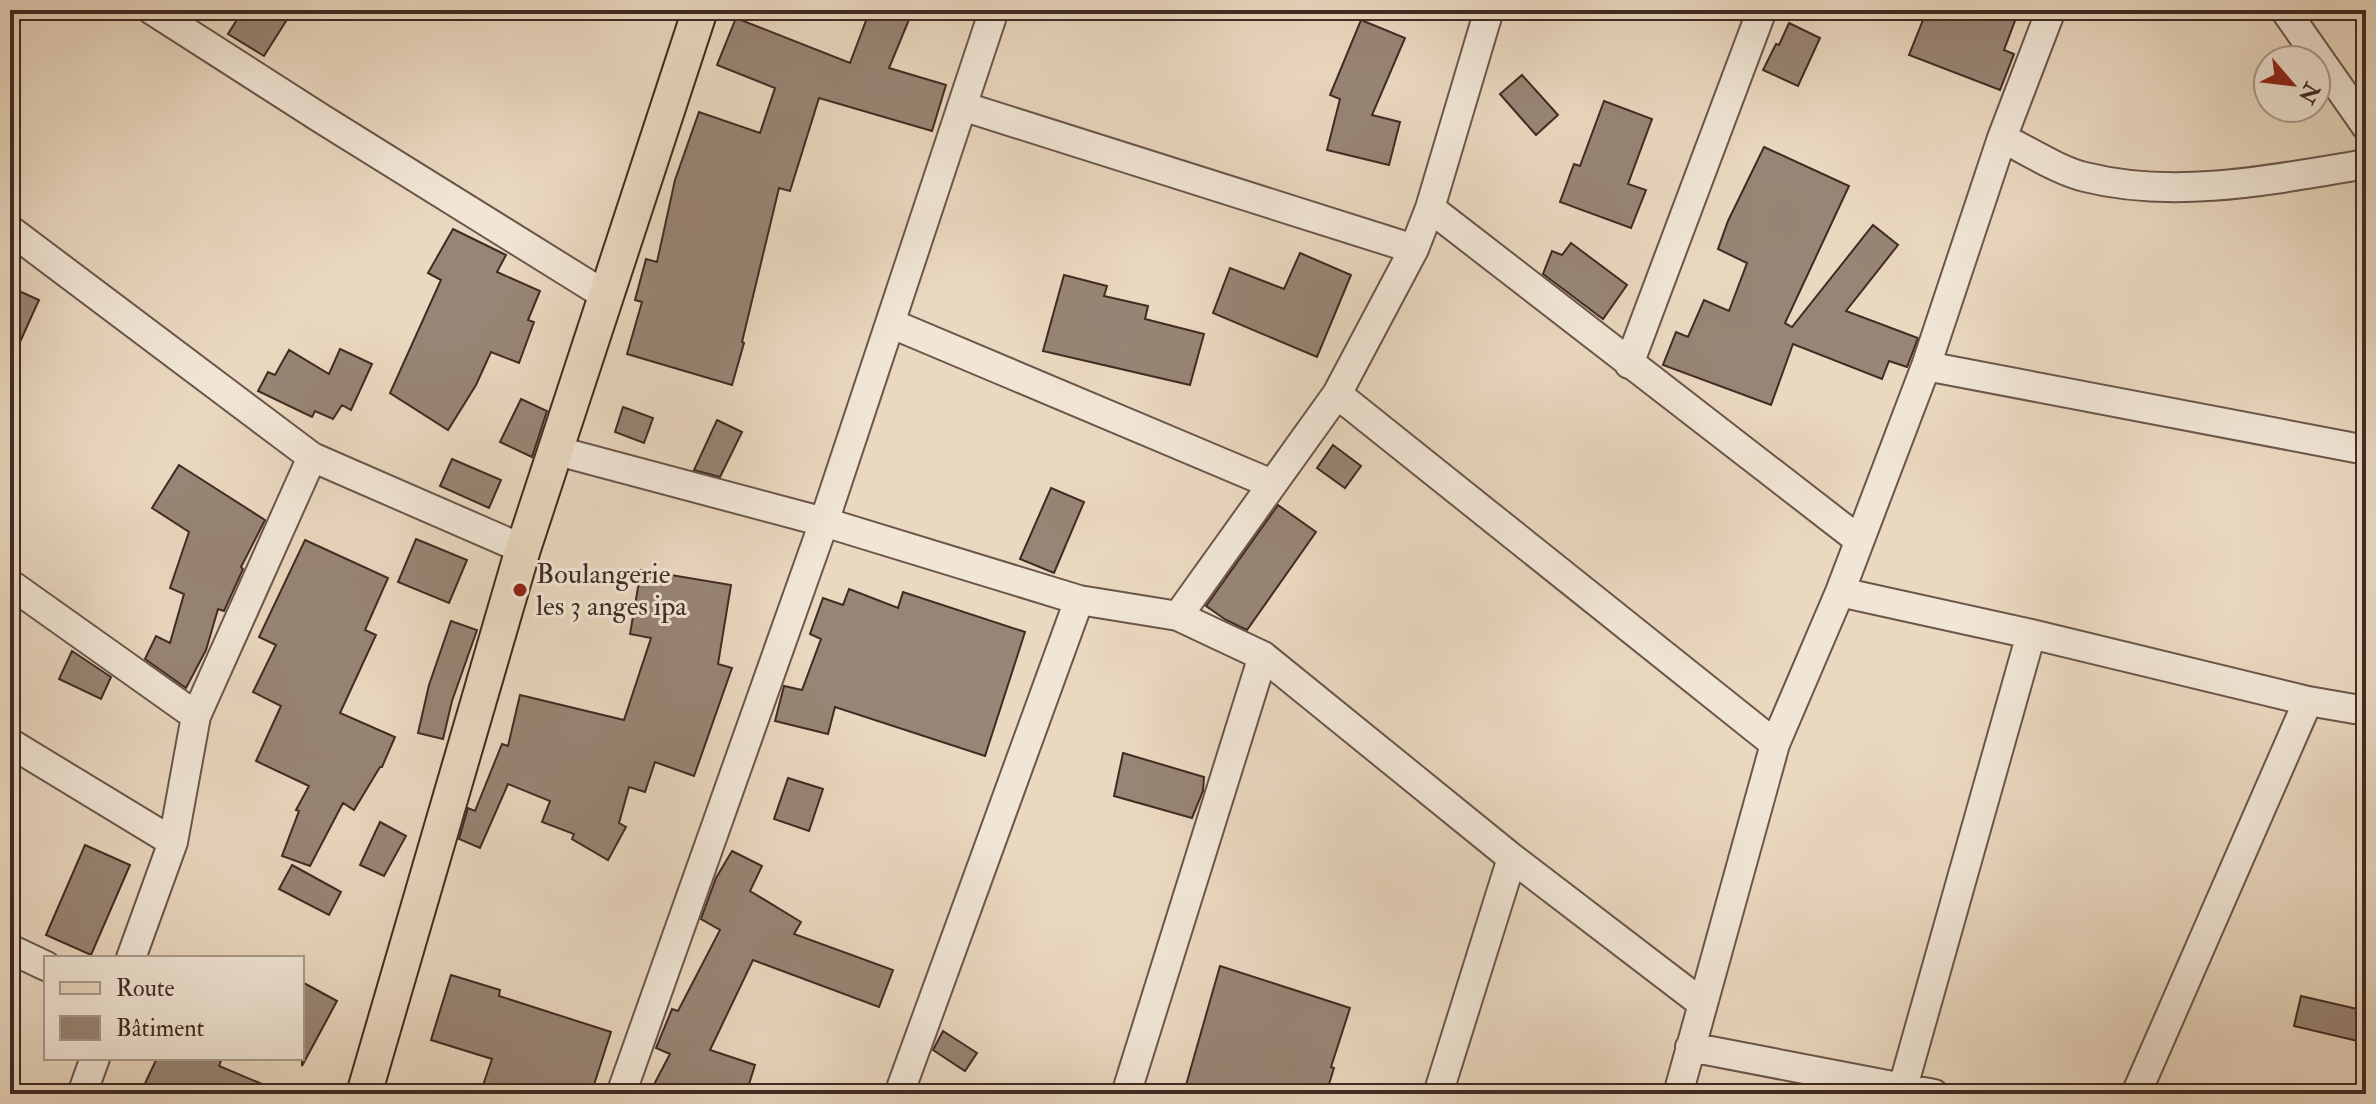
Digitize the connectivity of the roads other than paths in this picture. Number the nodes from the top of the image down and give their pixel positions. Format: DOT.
graph roads {
  1 [pos="152,10"];
  2 [pos="699,10"];
  3 [pos="994,10"];
  4 [pos="1762,10"];
  5 [pos="2051,10"];
  6 [pos="2285,10"];
  7 [pos="1486,11"];
  8 [pos="962,106"];
  9 [pos="2366,126"];
  10 [pos="2002,138"];
  11 [pos="2366,164"];
  12 [pos="1430,208"];
  13 [pos="10,230"];
  14 [pos="1414,249"];
  15 [pos="605,295"];
  16 [pos="890,323"];
  17 [pos="1629,364"];
  18 [pos="1926,366"];
  19 [pos="1337,394"];
  20 [pos="554,450"];
  21 [pos="2366,450"];
  22 [pos="312,457"];
  23 [pos="1272,484"];
  24 [pos="824,522"];
  25 [pos="1859,540"];
  26 [pos="523,549"];
  27 [pos="10,584"];
  28 [pos="1840,592"];
  29 [pos="1079,600"];
  30 [pos="1178,616"];
  31 [pos="2031,634"];
  32 [pos="1263,656"];
  33 [pos="2308,701"];
  34 [pos="2366,711"];
  35 [pos="196,716"];
  36 [pos="10,743"];
  37 [pos="1775,744"];
  38 [pos="173,842"];
  39 [pos="1512,858"];
  40 [pos="10,949"];
  41 [pos="132,956"];
  42 [pos="44,965"];
  43 [pos="1703,1004"];
  44 [pos="1690,1047"];
  45 [pos="94,1060"];
  46 [pos="1902,1091"];
  47 [pos="82,1094"];
  48 [pos="364,1094"];
  49 [pos="621,1094"];
  50 [pos="899,1094"];
  51 [pos="1126,1094"];
  52 [pos="1438,1094"];
  53 [pos="1678,1094"];
  54 [pos="1934,1094"];
  55 [pos="2136,1094"];
  1 -- 15 [label="street"];
  2 -- 15 [label="main road"];
  3 -- 8 [label="street"];
  4 -- 17 [label="street"];
  5 -- 10 [label="street"];
  6 -- 9 [label="street"];
  7 -- 12 [label="street"];
  8 -- 14 [label="street"];
  8 -- 16 [label="street"];
  10 -- 11 [label="street"];
  10 -- 18 [label="street"];
  12 -- 14 [label="street"];
  12 -- 17 [label="street"];
  13 -- 22 [label="street"];
  14 -- 19 [label="street"];
  15 -- 20 [label="main road"];
  16 -- 23 [label="street"];
  16 -- 24 [label="street"];
  17 -- 25 [label="street"];
  18 -- 21 [label="street"];
  18 -- 25 [label="street"];
  19 -- 23 [label="street"];
  19 -- 37 [label="street"];
  20 -- 24 [label="street"];
  20 -- 26 [label="main road"];
  22 -- 26 [label="street"];
  22 -- 35 [label="street"];
  23 -- 30 [label="street"];
  24 -- 29 [label="street"];
  24 -- 49 [label="street"];
  25 -- 28 [label="street"];
  26 -- 48 [label="main road"];
  27 -- 35 [label="street"];
  28 -- 31 [label="street"];
  28 -- 37 [label="street"];
  29 -- 30 [label="street"];
  29 -- 50 [label="street"];
  30 -- 32 [label="street"];
  31 -- 33 [label="street"];
  31 -- 46 [label="street"];
  32 -- 39 [label="street"];
  32 -- 51 [label="street"];
  33 -- 34 [label="street"];
  33 -- 55 [label="street"];
  35 -- 38 [label="street"];
  36 -- 38 [label="street"];
  37 -- 43 [label="street"];
  38 -- 41 [label="street"];
  39 -- 43 [label="street"];
  39 -- 52 [label="street"];
  40 -- 42 [label="street"];
  43 -- 44 [label="street"];
  44 -- 46 [label="street"];
  44 -- 53 [label="street"];
  45 -- 47 [label="street"];
  46 -- 54 [label="street"];
}
